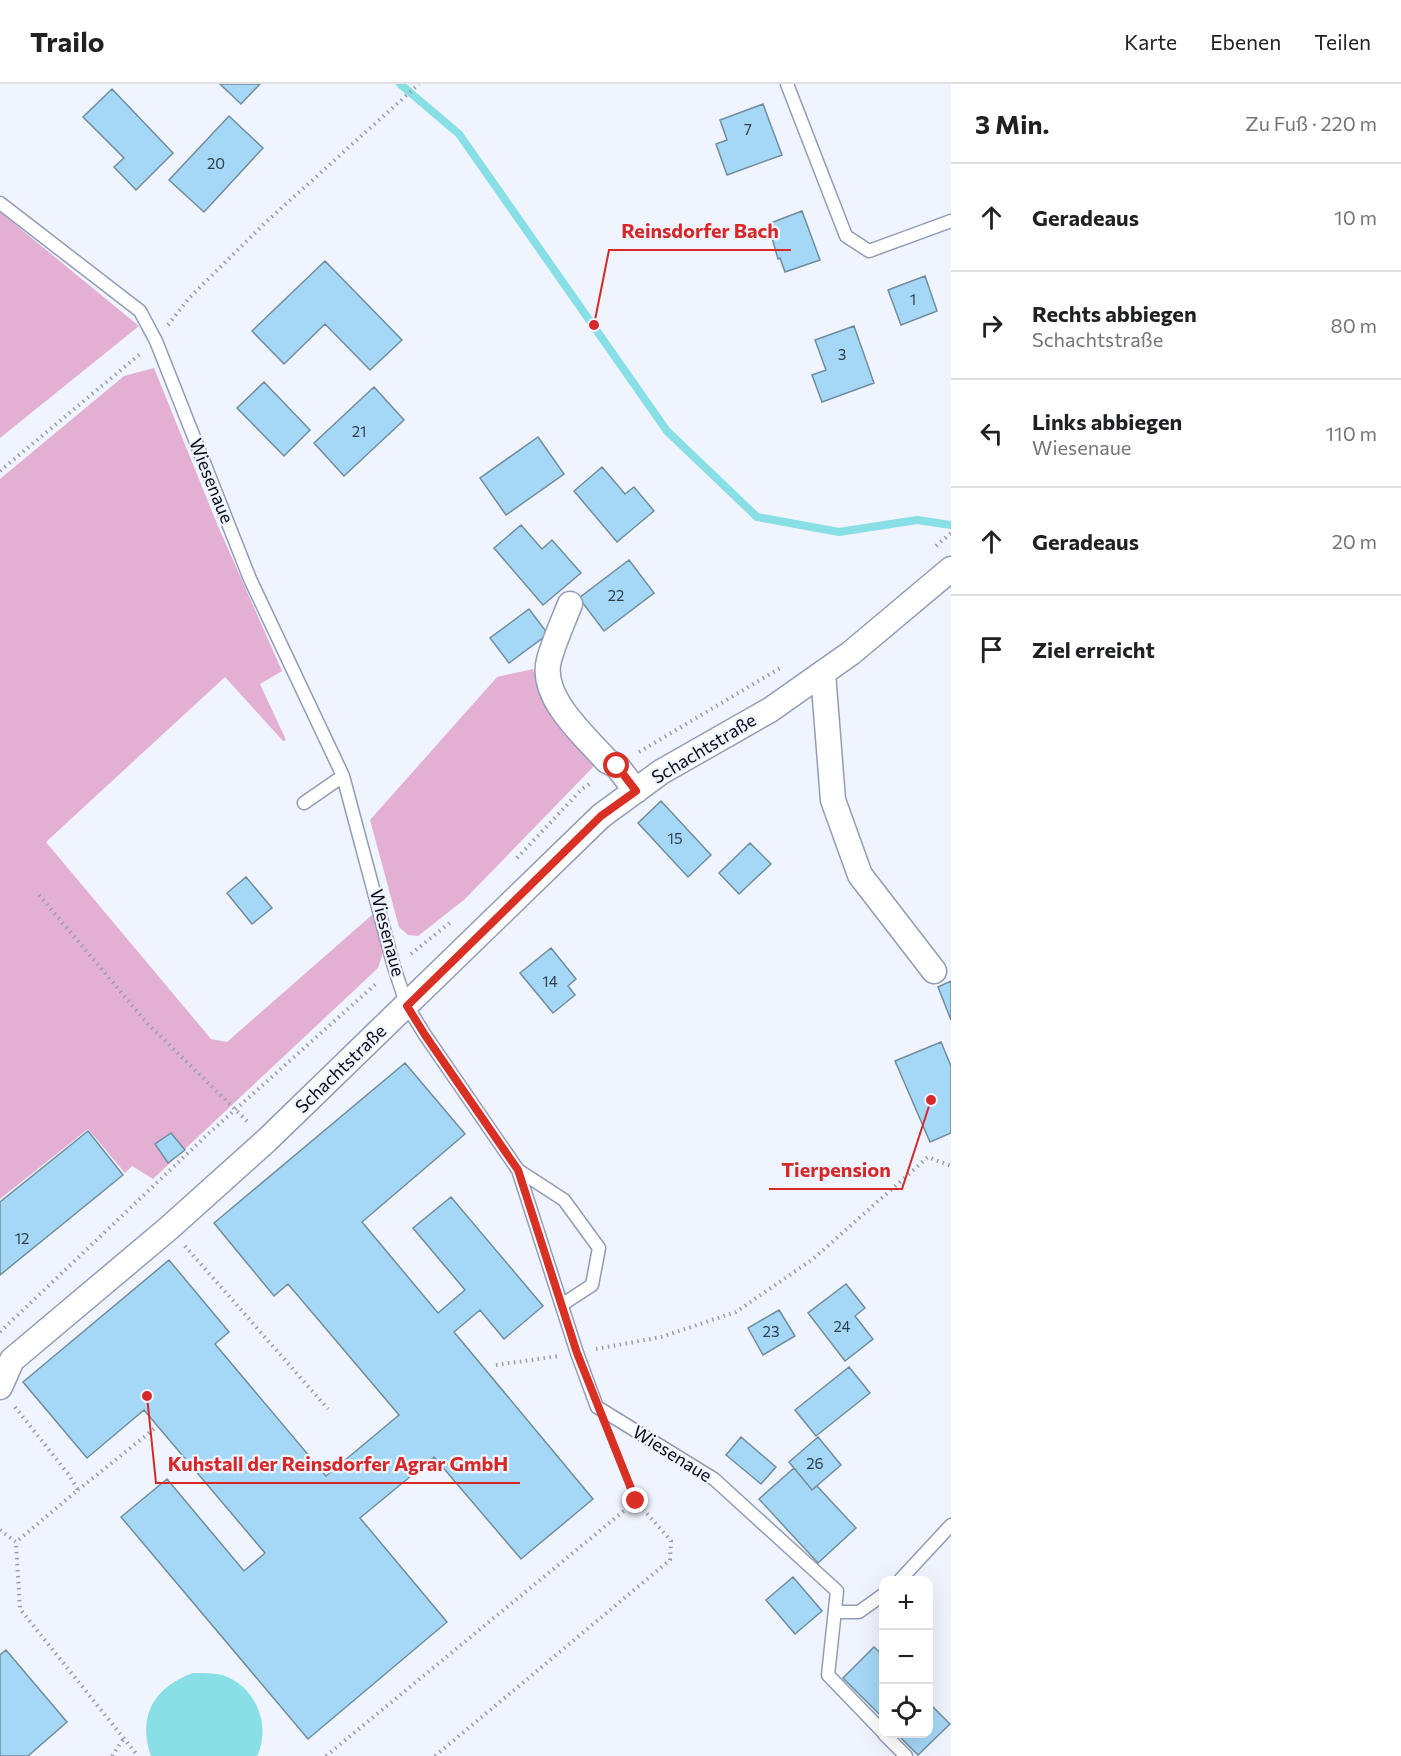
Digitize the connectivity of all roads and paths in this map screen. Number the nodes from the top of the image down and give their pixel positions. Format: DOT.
graph roads {
  1 [pos="419,84"];
  2 [pos="787,84"];
  3 [pos="0,203"];
  4 [pos="951,221"];
  5 [pos="156,341"];
  6 [pos="0,471"];
  7 [pos="951,533"];
  8 [pos="943,540"];
  9 [pos="951,569"];
  10 [pos="570,604"];
  11 [pos="823,673"];
  12 [pos="343,776"];
  13 [pos="636,791"];
  14 [pos="304,803"];
  15 [pos="39,894"];
  16 [pos="934,971"];
  17 [pos="407,1006"];
  18 [pos="267,1140"];
  19 [pos="951,1166"];
  20 [pos="518,1170"];
  21 [pos="169,1228"];
  22 [pos="563,1304"];
  23 [pos="577,1353"];
  24 [pos="496,1365"];
  25 [pos="7,1396"];
  26 [pos="597,1407"];
  27 [pos="328,1409"];
  28 [pos="154,1429"];
  29 [pos="78,1490"];
  30 [pos="636,1501"];
  31 [pos="951,1525"];
  32 [pos="0,1530"];
  33 [pos="16,1542"];
  34 [pos="905,1576"];
  35 [pos="879,1598"];
  36 [pos="835,1612"];
  37 [pos="879,1728"];
  38 [pos="124,1738"];
  39 [pos="889,1738"];
  40 [pos="112,1756"];
  41 [pos="138,1756"];
  42 [pos="326,1756"];
  43 [pos="435,1756"];
  44 [pos="906,1756"];
  1 -- 5 [label="path"];
  2 -- 4 [label="lane"];
  3 -- 5 [label="lane, Wiesenaue"];
  5 -- 6 [label="path"];
  5 -- 12 [label="lane, Wiesenaue"];
  7 -- 8 [label="path"];
  9 -- 11 [label="street, Schachtstraße"];
  10 -- 13 [label="street"];
  11 -- 13 [label="street, Schachtstraße"];
  11 -- 16 [label="street"];
  12 -- 14 [label="lane"];
  12 -- 17 [label="lane, Wiesenaue"];
  13 -- 17 [label="street, Schachtstraße"];
  15 -- 18 [label="path"];
  17 -- 18 [label="street, Schachtstraße"];
  17 -- 20 [label="lane, Wiesenaue"];
  18 -- 21 [label="street, Schachtstraße"];
  19 -- 23 [label="path"];
  20 -- 22 [label="lane, Wiesenaue"];
  20 -- 22 [label="lane"];
  21 -- 25 [label="street, Schachtstraße"];
  21 -- 27 [label="path"];
  22 -- 23 [label="lane, Wiesenaue"];
  23 -- 24 [label="path"];
  23 -- 26 [label="lane, Wiesenaue"];
  25 -- 29 [label="path"];
  26 -- 30 [label="path"];
  26 -- 36 [label="lane, Wiesenaue"];
  28 -- 29 [label="path"];
  29 -- 33 [label="path"];
  30 -- 42 [label="path"];
  30 -- 43 [label="path"];
  31 -- 34 [label="lane"];
  32 -- 33 [label="path"];
  33 -- 38 [label="path"];
  35 -- 36 [label="lane"];
  36 -- 37 [label="lane, Wiesenaue"];
  38 -- 40 [label="path"];
  38 -- 41 [label="path"];
  39 -- 44 [label="lane, Wiesenaue"];
}
